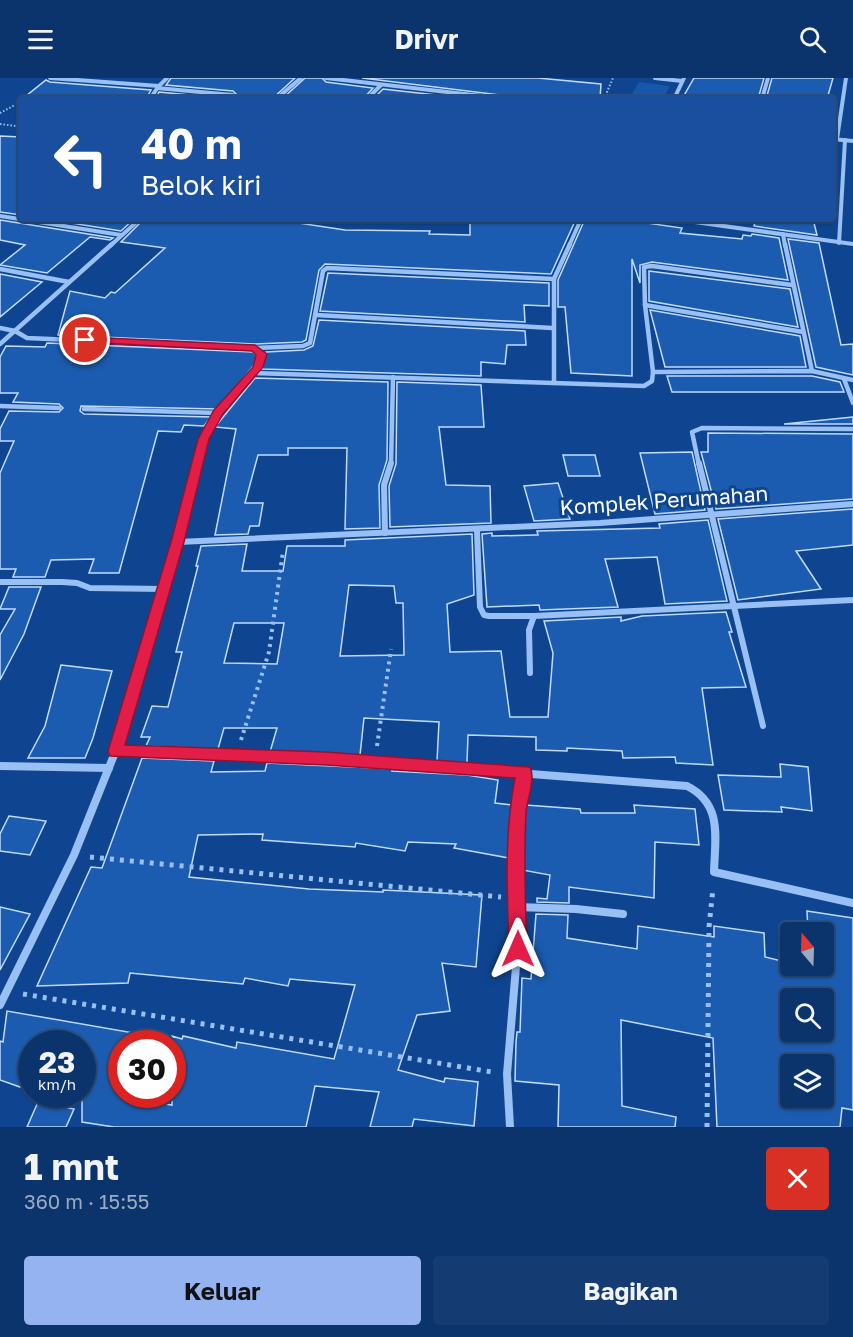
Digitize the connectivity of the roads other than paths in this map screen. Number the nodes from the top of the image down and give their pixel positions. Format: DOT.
graph roads {
  1 [pos="50,78"];
  2 [pos="166,78"];
  3 [pos="301,78"];
  4 [pos="326,78"];
  5 [pos="655,78"];
  6 [pos="768,78"];
  7 [pos="846,78"];
  8 [pos="683,80"];
  9 [pos="381,85"];
  10 [pos="158,87"];
  11 [pos="449,92"];
  12 [pos="233,95"];
  13 [pos="152,96"];
  14 [pos="280,96"];
  15 [pos="370,96"];
  16 [pos="446,96"];
  17 [pos="483,96"];
  18 [pos="675,96"];
  19 [pos="763,96"];
  20 [pos="836,133"];
  21 [pos="836,139"];
  22 [pos="845,140"];
  23 [pos="853,141"];
  24 [pos="0,216"];
  25 [pos="18,219"];
  26 [pos="40,222"];
  27 [pos="136,222"];
  28 [pos="580,222"];
  29 [pos="696,222"];
  30 [pos="735,222"];
  31 [pos="734,227"];
  32 [pos="121,234"];
  33 [pos="783,234"];
  34 [pos="839,243"];
  35 [pos="853,244"];
  36 [pos="0,269"];
  37 [pos="554,279"];
  38 [pos="69,282"];
  39 [pos="792,285"];
  40 [pos="645,304"];
  41 [pos="316,315"];
  42 [pos="0,328"];
  43 [pos="552,328"];
  44 [pos="15,331"];
  45 [pos="803,332"];
  46 [pos="0,344"];
  47 [pos="255,348"];
  48 [pos="812,371"];
  49 [pos="653,372"];
  50 [pos="253,373"];
  51 [pos="393,377"];
  52 [pos="844,379"];
  53 [pos="853,380"];
  54 [pos="554,383"];
  55 [pos="853,403"];
  56 [pos="0,406"];
  57 [pos="59,408"];
  58 [pos="84,409"];
  59 [pos="218,413"];
  60 [pos="853,429"];
  61 [pos="853,504"];
  62 [pos="710,517"];
  63 [pos="477,531"];
  64 [pos="385,533"];
  65 [pos="178,542"];
  66 [pos="0,582"];
  67 [pos="164,590"];
  68 [pos="853,600"];
  69 [pos="733,608"];
  70 [pos="534,616"];
  71 [pos="530,673"];
  72 [pos="764,726"];
  73 [pos="116,751"];
  74 [pos="0,766"];
  75 [pos="109,768"];
  76 [pos="524,772"];
  77 [pos="517,903"];
  78 [pos="853,903"];
  79 [pos="623,914"];
  80 [pos="0,1005"];
  81 [pos="510,1127"];
  1 -- 10 [label="street"];
  2 -- 10 [label="street"];
  3 -- 14 [label="street"];
  4 -- 9 [label="street"];
  5 -- 8 [label="street"];
  6 -- 19 [label="street"];
  7 -- 20 [label="street"];
  8 -- 18 [label="street"];
  9 -- 11 [label="street"];
  9 -- 15 [label="street"];
  10 -- 12 [label="street"];
  10 -- 13 [label="street"];
  11 -- 16 [label="street"];
  11 -- 17 [label="street"];
  21 -- 22 [label="street"];
  22 -- 23 [label="street"];
  22 -- 34 [label="street"];
  24 -- 25 [label="street"];
  26 -- 32 [label="street"];
  27 -- 32 [label="street"];
  28 -- 37 [label="street"];
  29 -- 31 [label="street"];
  30 -- 31 [label="street"];
  31 -- 33 [label="street"];
  32 -- 38 [label="street"];
  33 -- 34 [label="street"];
  33 -- 39 [label="street"];
  34 -- 35 [label="street"];
  36 -- 38 [label="street"];
  37 -- 41 [label="street"];
  37 -- 43 [label="street"];
  38 -- 44 [label="street"];
  39 -- 40 [label="street"];
  39 -- 45 [label="street"];
  40 -- 45 [label="street"];
  40 -- 49 [label="street"];
  41 -- 43 [label="street"];
  41 -- 47 [label="street"];
  42 -- 44 [label="street"];
  43 -- 54 [label="street"];
  44 -- 46 [label="street"];
  44 -- 47 [label="street"];
  45 -- 48 [label="street"];
  47 -- 50 [label="street"];
  48 -- 49 [label="street"];
  48 -- 52 [label="street"];
  49 -- 54 [label="street"];
  50 -- 51 [label="street"];
  50 -- 59 [label="street"];
  51 -- 54 [label="street"];
  51 -- 64 [label="street"];
  52 -- 53 [label="street"];
  52 -- 55 [label="street"];
  56 -- 57 [label="street"];
  58 -- 59 [label="street"];
  59 -- 65 [label="street"];
  60 -- 62 [label="street"];
  61 -- 62 [label="street, Komplek Perumahan"];
  62 -- 63 [label="street, Komplek Perumahan"];
  62 -- 69 [label="street"];
  63 -- 64 [label="street, Komplek Perumahan"];
  63 -- 70 [label="street"];
  64 -- 65 [label="street, Komplek Perumahan"];
  65 -- 67 [label="street"];
  66 -- 67 [label="street"];
  67 -- 73 [label="street"];
  68 -- 69 [label="street"];
  69 -- 70 [label="street"];
  69 -- 72 [label="street"];
  70 -- 71 [label="street"];
  73 -- 75 [label="street"];
  73 -- 76 [label="street"];
  74 -- 75 [label="street"];
  75 -- 80 [label="street"];
  76 -- 77 [label="street"];
  76 -- 78 [label="street"];
  77 -- 79 [label="street"];
  77 -- 81 [label="street"];
}
